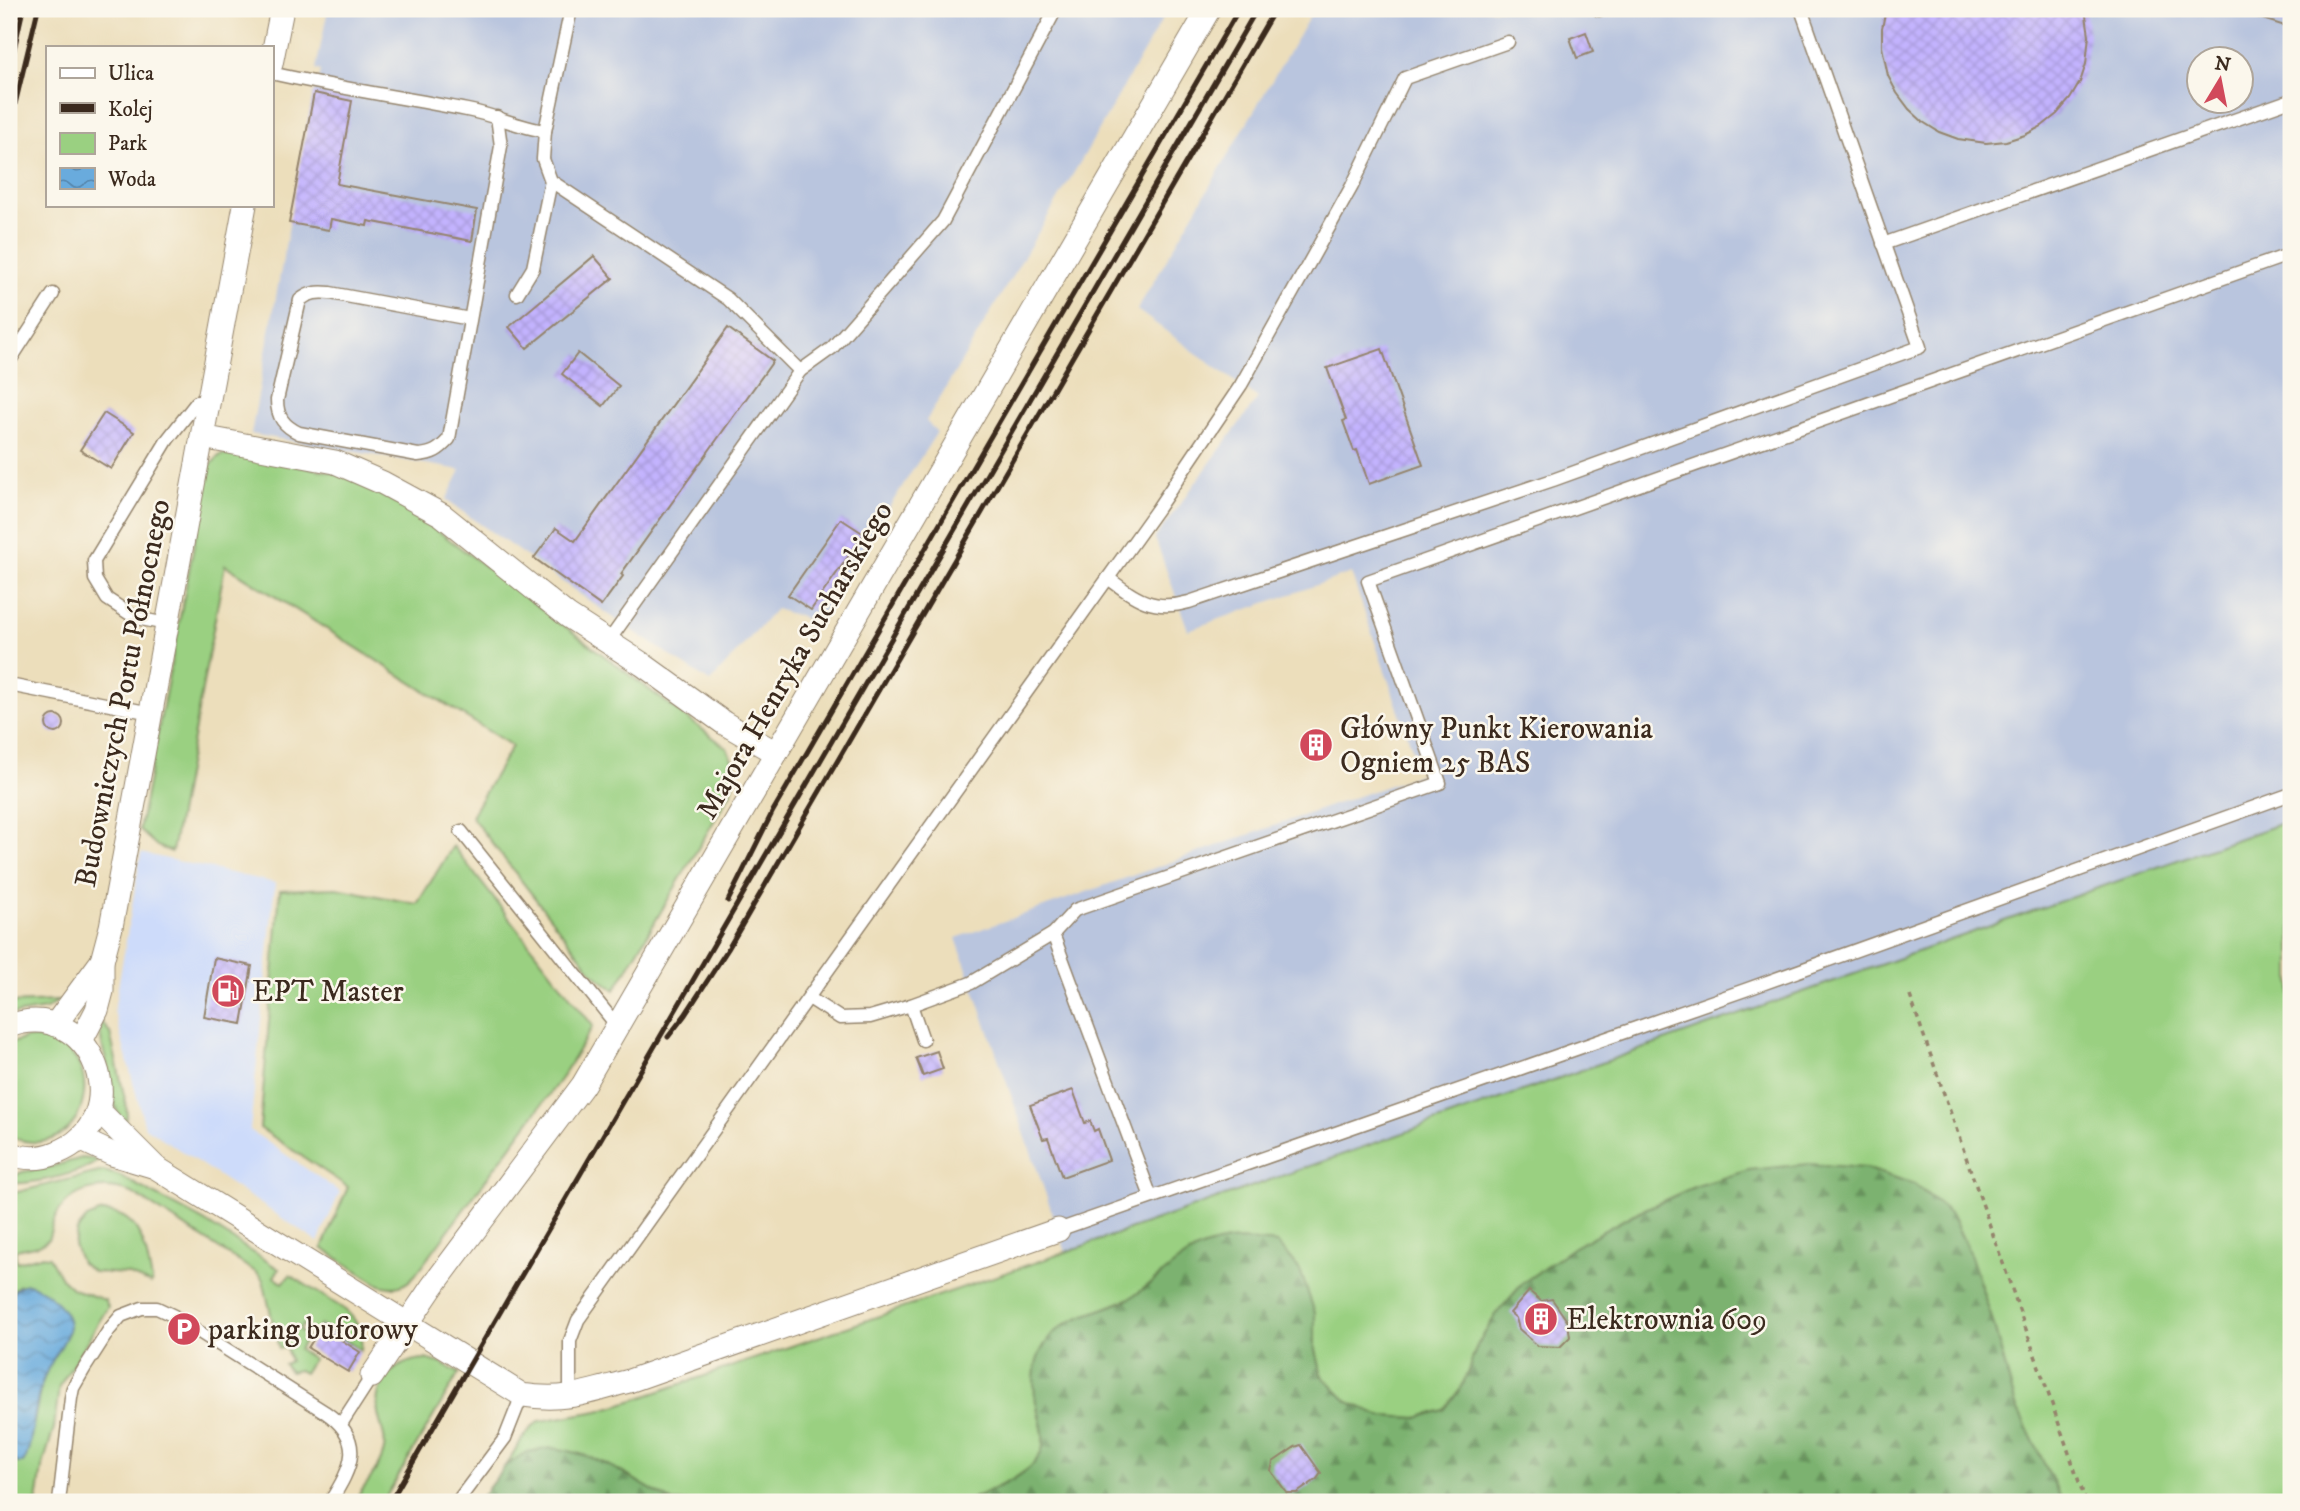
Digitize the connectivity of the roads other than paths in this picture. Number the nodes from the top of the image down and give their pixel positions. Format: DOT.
graph roads {
  1 [pos="282,9"];
  2 [pos="571,9"];
  3 [pos="1056,9"];
  4 [pos="1209,9"];
  5 [pos="1801,9"];
  6 [pos="1508,42"];
  7 [pos="273,54"];
  8 [pos="273,73"];
  9 [pos="2291,100"];
  10 [pos="497,117"];
  11 [pos="545,131"];
  12 [pos="551,181"];
  13 [pos="245,206"];
  14 [pos="1883,244"];
  15 [pos="2291,254"];
  16 [pos="53,294"];
  17 [pos="517,294"];
  18 [pos="470,318"];
  19 [pos="9,362"];
  20 [pos="800,371"];
  21 [pos="208,404"];
  22 [pos="202,437"];
  23 [pos="1108,578"];
  24 [pos="167,624"];
  25 [pos="608,642"];
  26 [pos="9,685"];
  27 [pos="151,713"];
  28 [pos="776,753"];
  29 [pos="2291,794"];
  30 [pos="461,831"];
  31 [pos="1053,934"];
  32 [pos="102,961"];
  33 [pos="809,998"];
  34 [pos="911,1005"];
  35 [pos="55,1025"];
  36 [pos="9,1026"];
  37 [pos="617,1026"];
  38 [pos="923,1040"];
  39 [pos="81,1041"];
  40 [pos="98,1110"];
  41 [pos="80,1139"];
  42 [pos="11,1158"];
  43 [pos="155,1167"];
  44 [pos="1151,1197"];
  45 [pos="1058,1230"];
  46 [pos="406,1324"];
  47 [pos="372,1376"];
  48 [pos="522,1395"];
  49 [pos="570,1397"];
  50 [pos="341,1424"];
  51 [pos="59,1502"];
  52 [pos="330,1502"];
  53 [pos="457,1502"];
  1 -- 7 [label="street"];
  2 -- 11 [label="lane"];
  3 -- 20 [label="lane"];
  4 -- 28 [label="street, Majora Henryka Sucharskiego"];
  5 -- 14 [label="lane"];
  6 -- 23 [label="lane"];
  8 -- 10 [label="lane"];
  9 -- 14 [label="lane"];
  10 -- 11 [label="lane"];
  10 -- 18 [label="lane"];
  11 -- 12 [label="lane"];
  12 -- 17 [label="lane"];
  12 -- 20 [label="lane"];
  13 -- 21 [label="street, Budowniczych Portu Północnego"];
  14 -- 23 [label="lane"];
  15 -- 31 [label="lane"];
  16 -- 19 [label="lane"];
  18 -- 18 [label="lane"];
  20 -- 25 [label="lane"];
  21 -- 22 [label="street, Budowniczych Portu Północnego"];
  21 -- 24 [label="lane"];
  22 -- 24 [label="street, Budowniczych Portu Północnego"];
  22 -- 25 [label="street"];
  23 -- 33 [label="lane"];
  24 -- 27 [label="street, Budowniczych Portu Północnego"];
  25 -- 28 [label="street"];
  26 -- 27 [label="lane"];
  27 -- 32 [label="street, Budowniczych Portu Północnego"];
  28 -- 37 [label="street, Majora Henryka Sucharskiego"];
  29 -- 44 [label="lane"];
  30 -- 37 [label="lane"];
  31 -- 34 [label="lane"];
  31 -- 44 [label="lane"];
  32 -- 35 [label="street, Budowniczych Portu Północnego"];
  32 -- 39 [label="street, Budowniczych Portu Północnego"];
  33 -- 34 [label="lane"];
  33 -- 49 [label="lane"];
  34 -- 38 [label="lane"];
  35 -- 36 [label="street"];
  35 -- 39 [label="street"];
  37 -- 46 [label="street, Majora Henryka Sucharskiego"];
  39 -- 40 [label="street"];
  40 -- 41 [label="street"];
  40 -- 43 [label="street"];
  41 -- 42 [label="street"];
  41 -- 43 [label="street"];
  43 -- 46 [label="street"];
  44 -- 45 [label="lane"];
  45 -- 49 [label="street"];
  46 -- 47 [label="street"];
  46 -- 48 [label="street"];
  47 -- 50 [label="lane"];
  48 -- 49 [label="street"];
  48 -- 53 [label="lane"];
  50 -- 51 [label="lane"];
  50 -- 52 [label="lane"];
}
